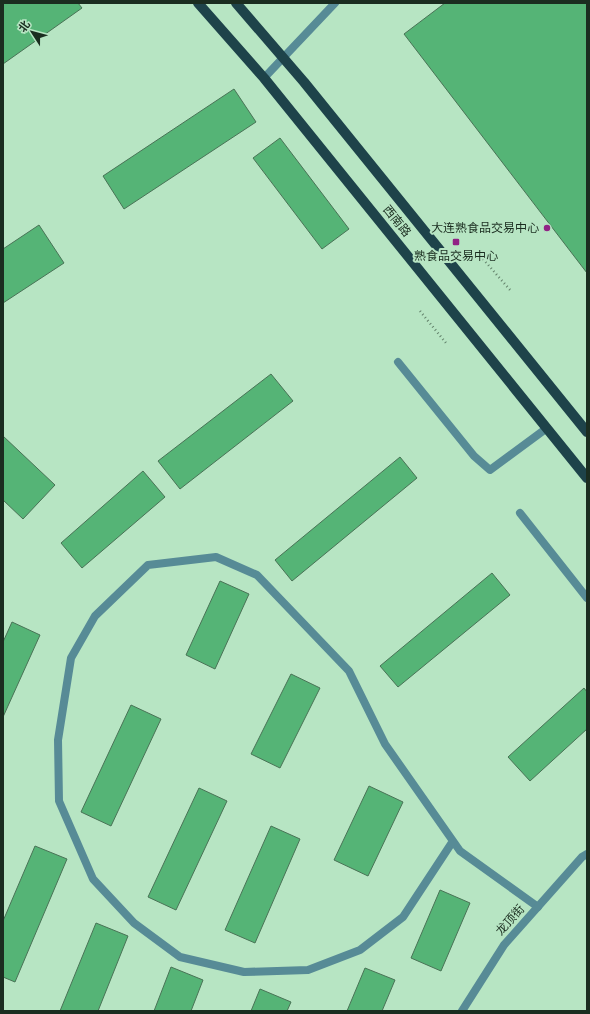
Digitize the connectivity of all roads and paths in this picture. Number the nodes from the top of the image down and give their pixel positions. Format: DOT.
graph roads {
  1 [pos="198,3"];
  2 [pos="236,3"];
  3 [pos="335,3"];
  4 [pos="284,58"];
  5 [pos="264,78"];
  6 [pos="483,260"];
  7 [pos="511,291"];
  8 [pos="420,311"];
  9 [pos="446,343"];
  10 [pos="398,362"];
  11 [pos="547,428"];
  12 [pos="587,432"];
  13 [pos="587,478"];
  14 [pos="520,513"];
  15 [pos="587,598"];
  16 [pos="453,841"];
  17 [pos="587,854"];
  18 [pos="538,907"];
  19 [pos="462,1011"];
  1 -- 5 [label="main road, 西南路"];
  2 -- 4 [label="main road, 西南路"];
  3 -- 4 [label="street"];
  4 -- 5 [label="street"];
  4 -- 12 [label="main road, 西南路"];
  5 -- 11 [label="main road, 西南路"];
  6 -- 7 [label="path"];
  8 -- 9 [label="path"];
  10 -- 11 [label="street"];
  11 -- 13 [label="main road, 西南路"];
  14 -- 15 [label="street"];
  16 -- 16 [label="street"];
  16 -- 18 [label="street"];
  17 -- 18 [label="street, 龙顶街"];
  18 -- 19 [label="street, 龙顶街"];
}
